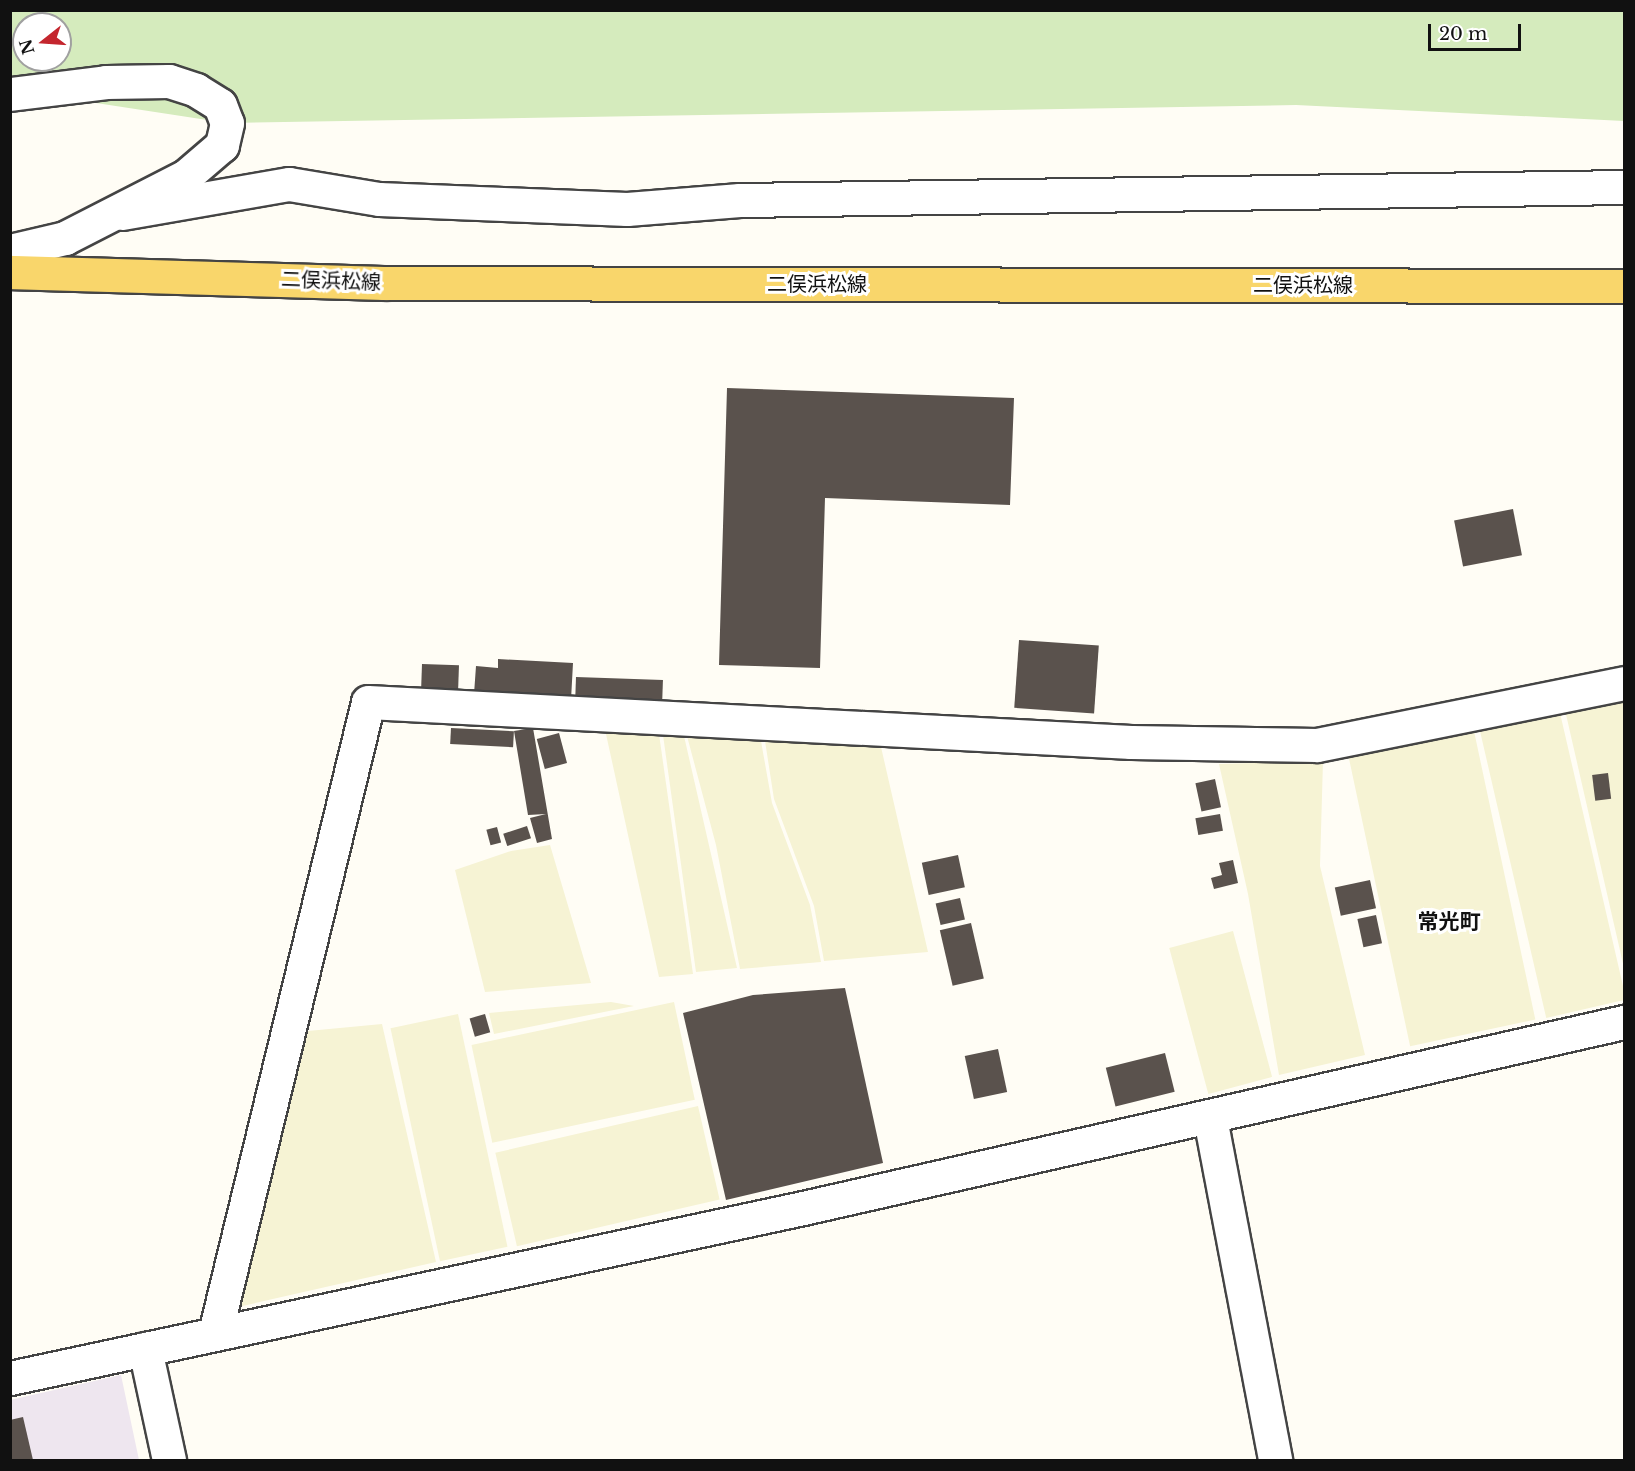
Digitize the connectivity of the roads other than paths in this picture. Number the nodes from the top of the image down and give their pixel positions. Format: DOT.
graph roads {
  1 [pos="10,93"];
  2 [pos="1624,186"];
  3 [pos="122,213"];
  4 [pos="10,250"];
  5 [pos="10,272"];
  6 [pos="1624,286"];
  7 [pos="1624,683"];
  8 [pos="1624,1022"];
  9 [pos="1210,1118"];
  10 [pos="215,1333"];
  11 [pos="145,1349"];
  12 [pos="10,1378"];
  13 [pos="169,1461"];
  14 [pos="1275,1461"];
  1 -- 3 [label="street"];
  2 -- 3 [label="street"];
  3 -- 4 [label="street"];
  5 -- 6 [label="main road, 二俣浜松線"];
  7 -- 10 [label="street"];
  8 -- 9 [label="street"];
  9 -- 10 [label="street"];
  9 -- 14 [label="street"];
  10 -- 11 [label="street"];
  11 -- 12 [label="street"];
  11 -- 13 [label="street"];
}
